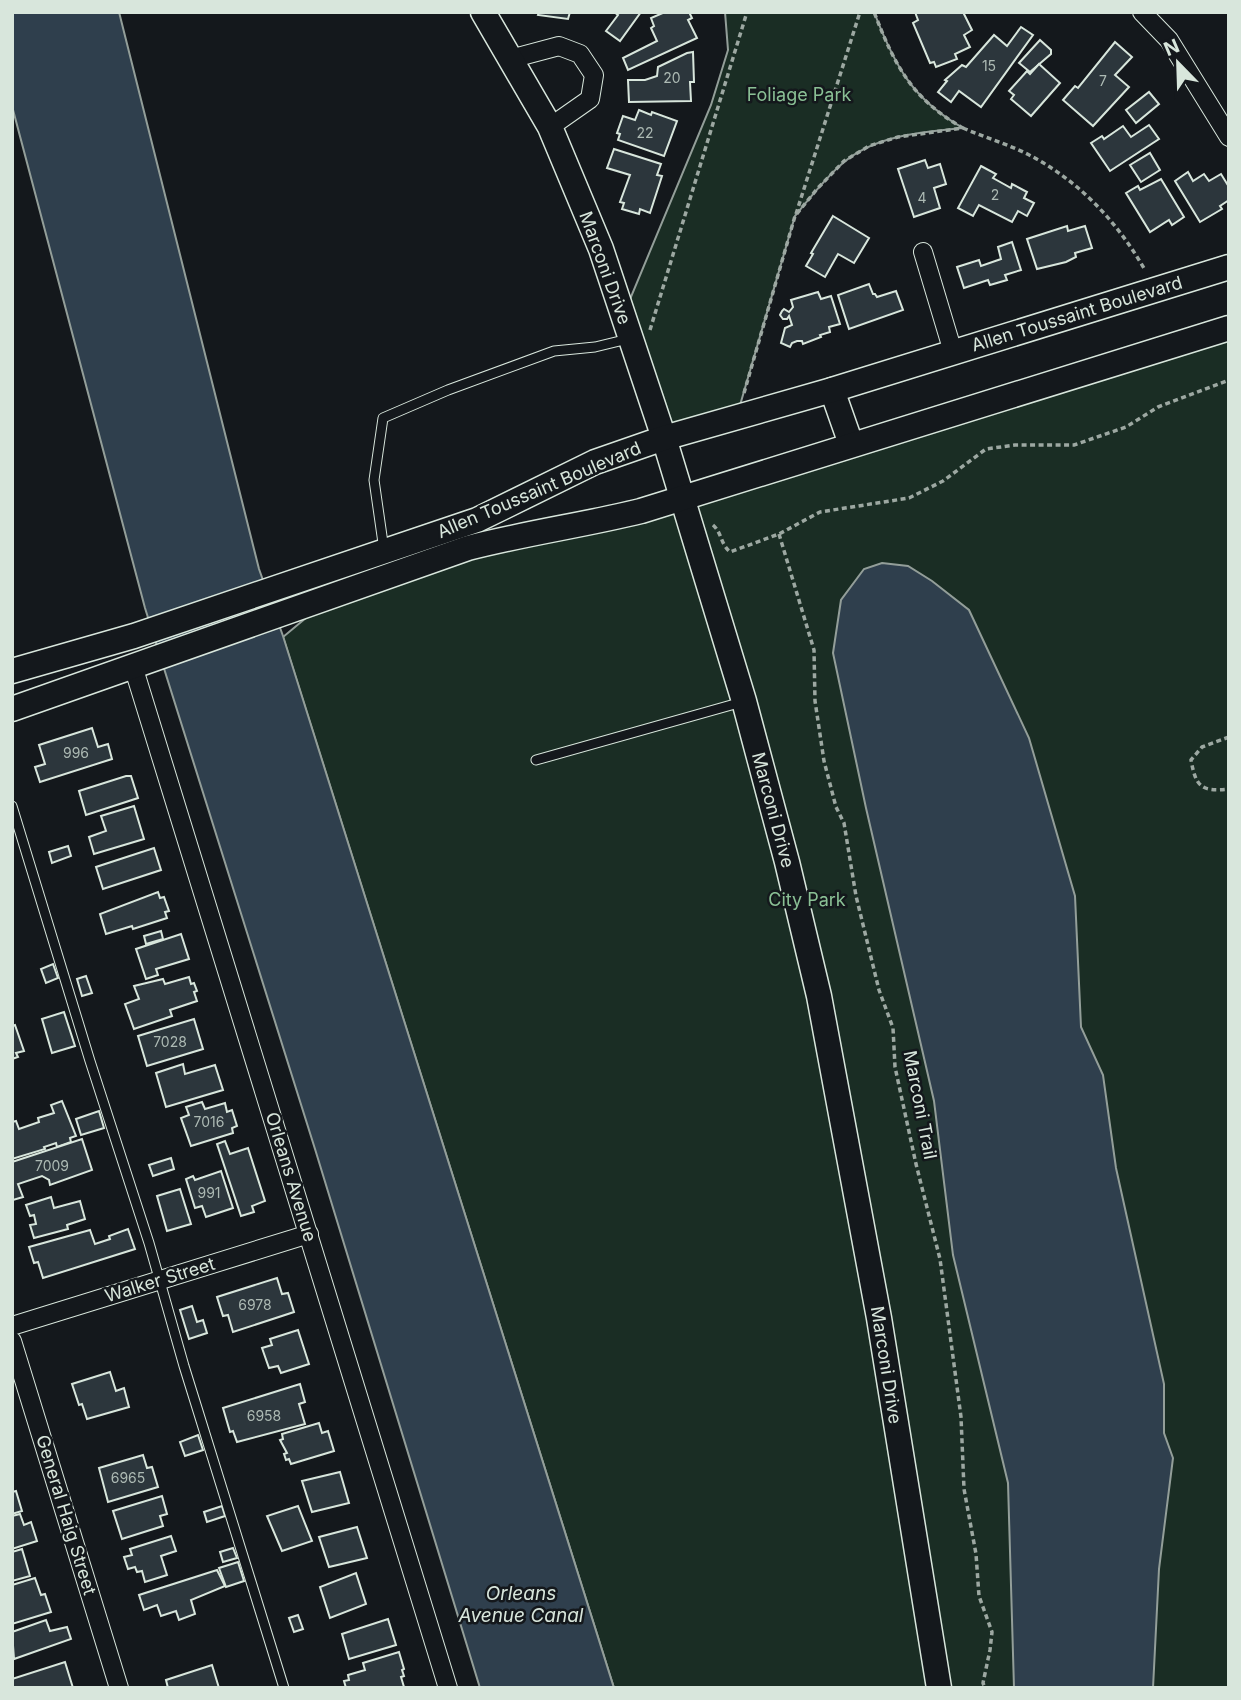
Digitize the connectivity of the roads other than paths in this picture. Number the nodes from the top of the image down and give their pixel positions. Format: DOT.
graph roads {
  1 [pos="483,12"];
  2 [pos="1142,12"];
  3 [pos="510,59"];
  4 [pos="550,127"];
  5 [pos="1229,136"];
  6 [pos="922,252"];
  7 [pos="1229,267"];
  8 [pos="1229,328"];
  9 [pos="640,336"];
  10 [pos="953,352"];
  11 [pos="832,390"];
  12 [pos="664,438"];
  13 [pos="851,444"];
  14 [pos="683,498"];
  15 [pos="384,551"];
  16 [pos="290,596"];
  17 [pos="138,664"];
  18 [pos="14,671"];
  19 [pos="744,701"];
  20 [pos="19,706"];
  21 [pos="536,760"];
  22 [pos="12,806"];
  23 [pos="309,1234"];
  24 [pos="160,1280"];
  25 [pos="12,1326"];
  26 [pos="12,1341"];
  27 [pos="119,1688"];
  28 [pos="284,1688"];
  29 [pos="448,1688"];
  30 [pos="939,1688"];
  1 -- 3 [label="main road, Marconi Drive"];
  2 -- 5 [label="street"];
  3 -- 4 [label="main road, Marconi Drive"];
  3 -- 4 [label="street"];
  4 -- 9 [label="main road, Marconi Drive"];
  6 -- 10 [label="street"];
  7 -- 10 [label="main road, Allen Toussaint Boulevard"];
  8 -- 13 [label="main road, Allen Toussaint Boulevard"];
  9 -- 12 [label="main road, Marconi Drive"];
  9 -- 15 [label="lane"];
  10 -- 11 [label="main road, Allen Toussaint Boulevard"];
  11 -- 12 [label="main road, Allen Toussaint Boulevard"];
  11 -- 13 [label="main road"];
  12 -- 14 [label="main road, Marconi Drive"];
  12 -- 15 [label="main road, Allen Toussaint Boulevard"];
  13 -- 14 [label="main road, Allen Toussaint Boulevard"];
  14 -- 16 [label="main road, Allen Toussaint Boulevard"];
  14 -- 19 [label="main road, Marconi Drive"];
  15 -- 16 [label="main road, Allen Toussaint Boulevard"];
  16 -- 17 [label="main road, Allen Toussaint Boulevard"];
  16 -- 18 [label="main road, Allen Toussaint Boulevard"];
  17 -- 20 [label="main road, Allen Toussaint Boulevard"];
  17 -- 23 [label="street, Orleans Avenue"];
  18 -- 20 [label="main road"];
  19 -- 21 [label="lane"];
  19 -- 30 [label="main road, Marconi Drive"];
  22 -- 24 [label="lane"];
  23 -- 24 [label="street, Walker Street"];
  23 -- 29 [label="street, Orleans Avenue"];
  24 -- 25 [label="street, Walker Street"];
  24 -- 28 [label="lane"];
  26 -- 27 [label="street, General Haig Street"];
}
